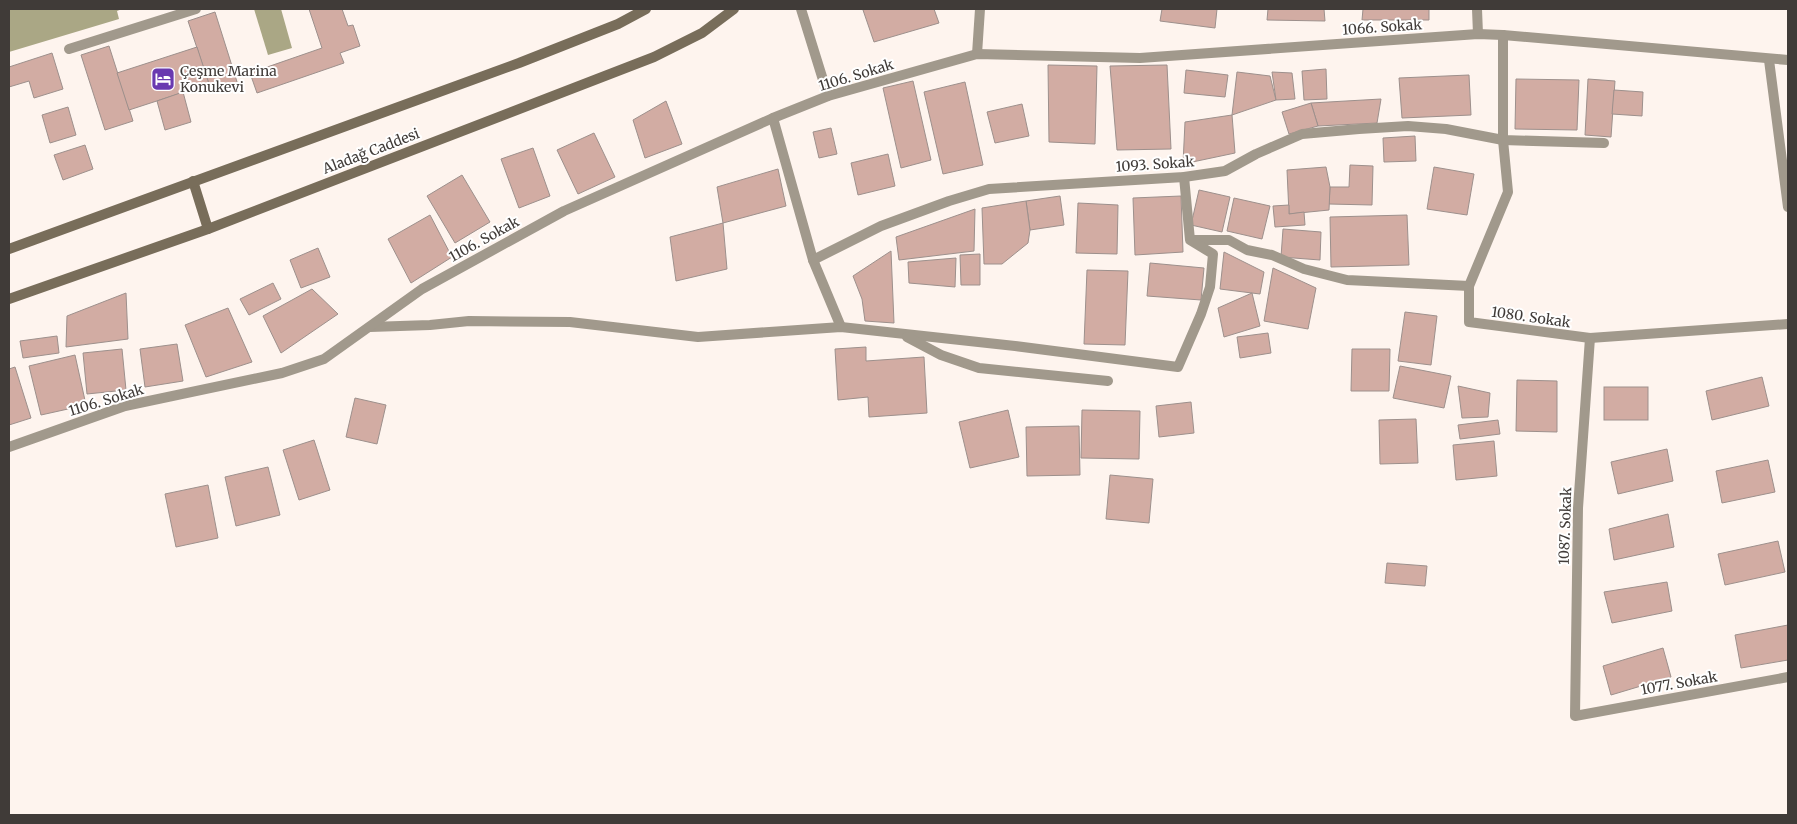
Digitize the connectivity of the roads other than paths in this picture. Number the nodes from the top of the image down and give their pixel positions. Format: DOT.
graph roads {
  1 [pos="196,9"];
  2 [pos="646,9"];
  3 [pos="734,9"];
  4 [pos="801,9"];
  5 [pos="980,9"];
  6 [pos="1477,9"];
  7 [pos="1478,34"];
  8 [pos="1503,34"];
  9 [pos="69,49"];
  10 [pos="977,54"];
  11 [pos="1769,60"];
  12 [pos="1788,60"];
  13 [pos="828,96"];
  14 [pos="773,118"];
  15 [pos="1503,140"];
  16 [pos="1604,143"];
  17 [pos="1184,177"];
  18 [pos="193,181"];
  19 [pos="1788,206"];
  20 [pos="208,229"];
  21 [pos="1190,240"];
  22 [pos="9,249"];
  23 [pos="813,260"];
  24 [pos="1469,286"];
  25 [pos="9,299"];
  26 [pos="1788,324"];
  27 [pos="840,326"];
  28 [pos="370,327"];
  29 [pos="902,334"];
  30 [pos="1590,338"];
  31 [pos="1108,382"];
  32 [pos="9,447"];
  33 [pos="1788,677"];
  34 [pos="1575,716"];
  1 -- 9 [label="street"];
  2 -- 18 [label="street"];
  3 -- 20 [label="street, Aladağ Caddesi"];
  4 -- 13 [label="street"];
  5 -- 10 [label="street"];
  6 -- 7 [label="street"];
  7 -- 8 [label="street, 1066. Sokak"];
  7 -- 10 [label="street, 1066. Sokak"];
  8 -- 11 [label="street, 1066. Sokak"];
  8 -- 15 [label="street"];
  10 -- 13 [label="street, 1106. Sokak"];
  11 -- 12 [label="street, 1066. Sokak"];
  11 -- 19 [label="street"];
  13 -- 14 [label="street, 1106. Sokak"];
  14 -- 23 [label="street"];
  14 -- 28 [label="street, 1106. Sokak"];
  15 -- 16 [label="street, 1093. Sokak"];
  15 -- 17 [label="street, 1093. Sokak"];
  15 -- 24 [label="street"];
  17 -- 21 [label="street"];
  17 -- 23 [label="street, 1093. Sokak"];
  18 -- 20 [label="street"];
  18 -- 22 [label="street"];
  20 -- 25 [label="street, Aladağ Caddesi"];
  21 -- 24 [label="street"];
  21 -- 29 [label="street"];
  23 -- 27 [label="street"];
  24 -- 30 [label="street, 1080. Sokak"];
  26 -- 30 [label="street, 1080. Sokak"];
  27 -- 28 [label="street"];
  27 -- 29 [label="street"];
  28 -- 32 [label="street, 1106. Sokak"];
  29 -- 31 [label="street"];
  30 -- 34 [label="street, 1087. Sokak"];
  33 -- 34 [label="street, 1077. Sokak"];
}
